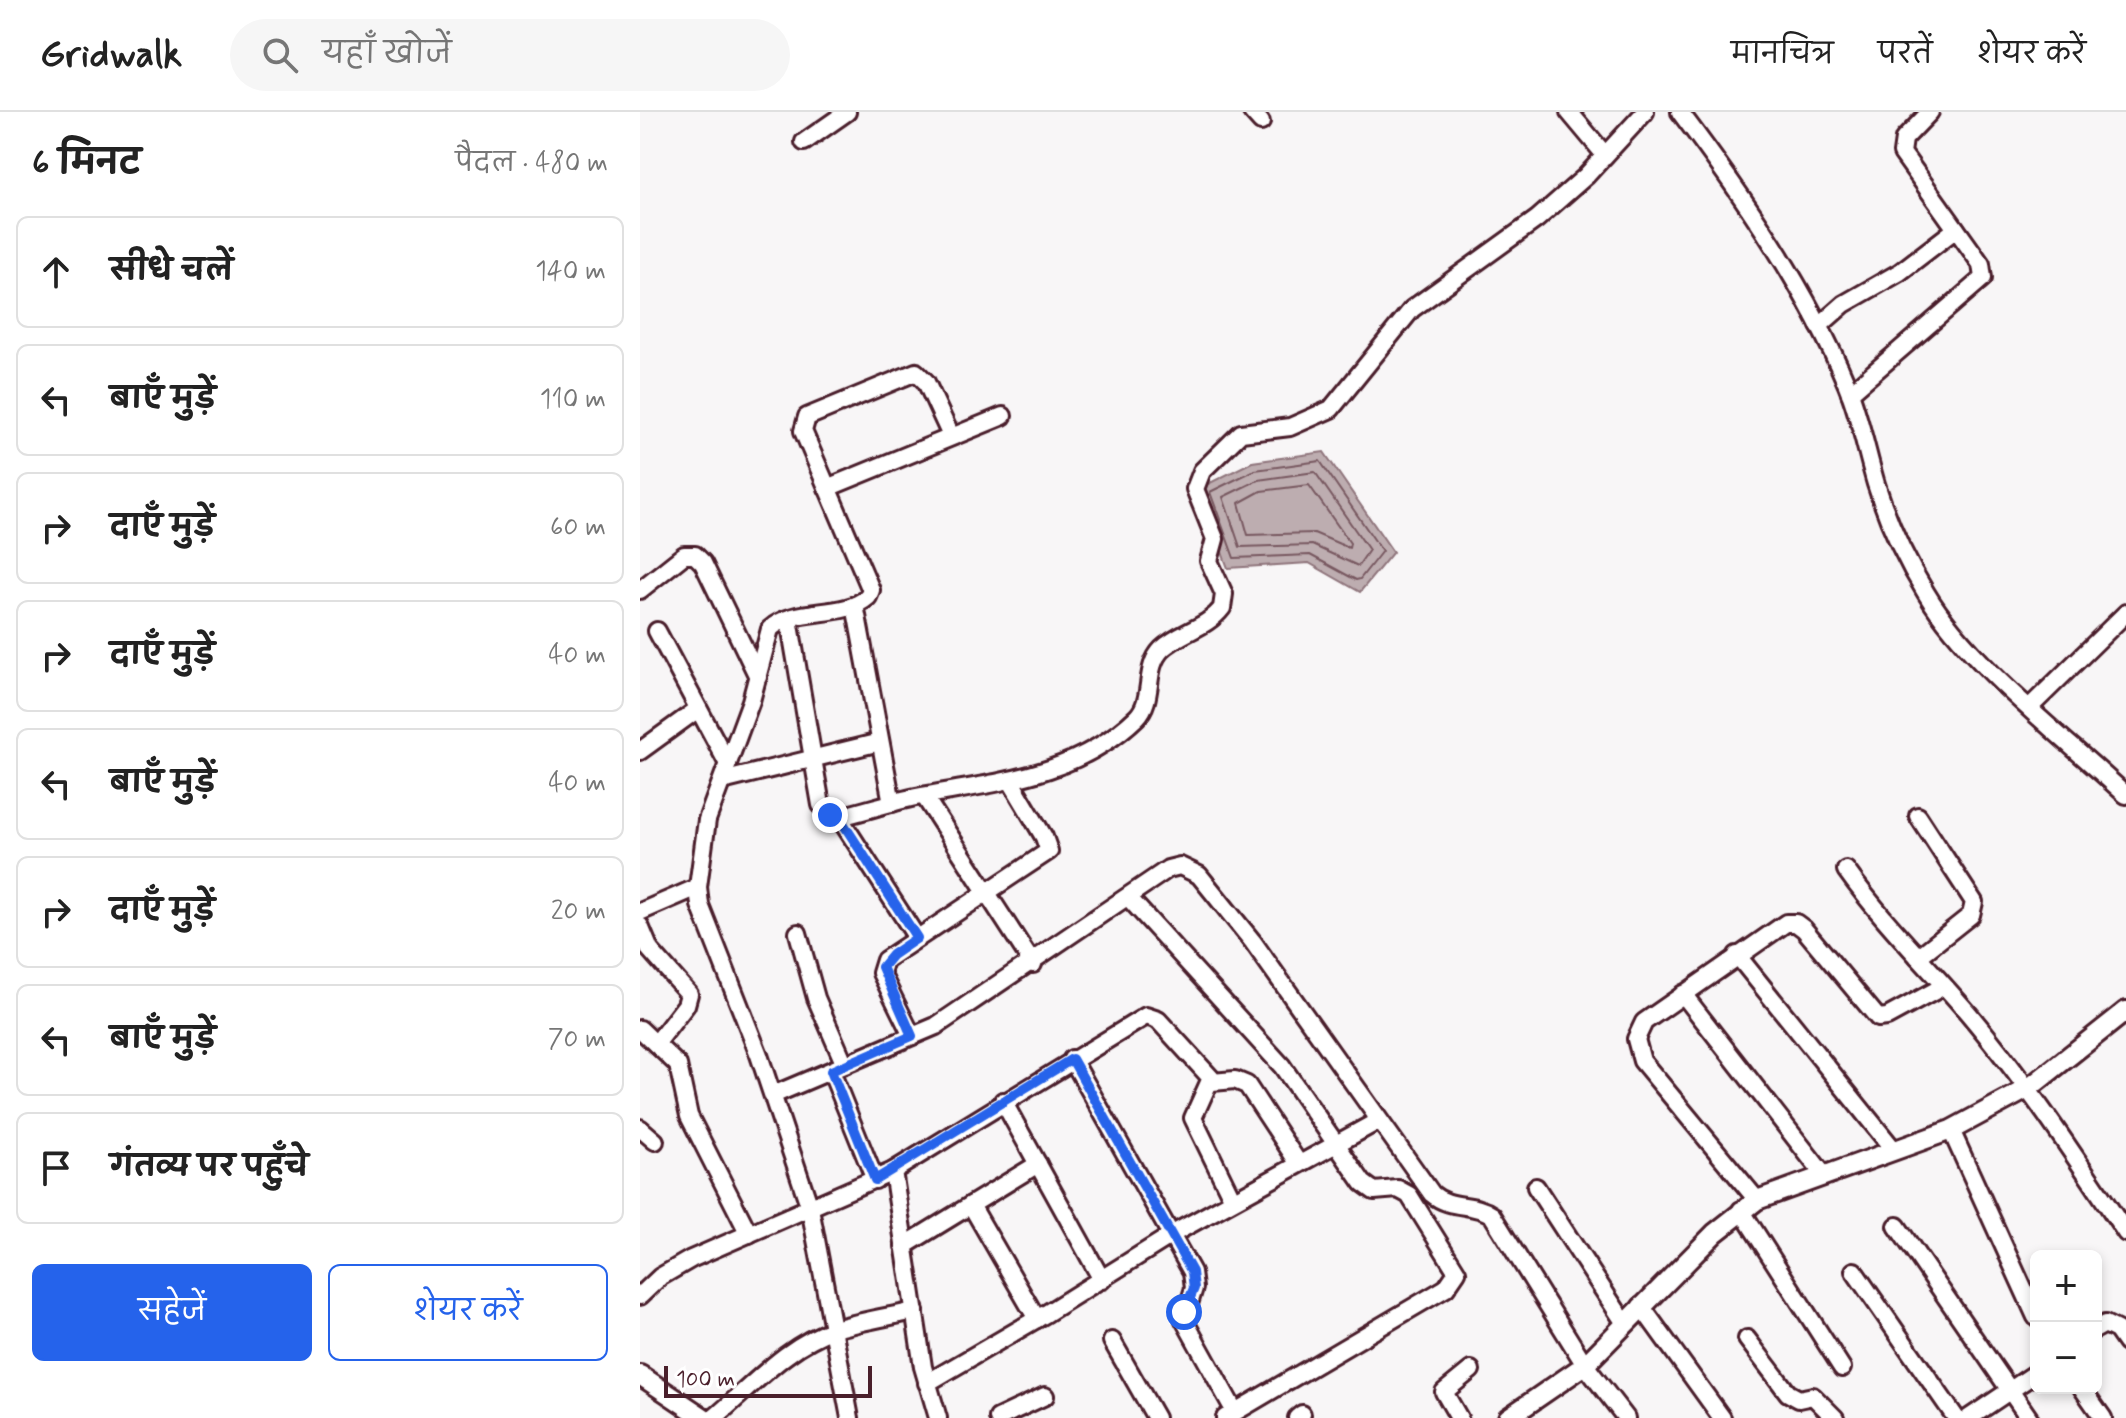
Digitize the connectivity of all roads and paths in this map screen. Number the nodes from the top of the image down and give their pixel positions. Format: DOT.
graph roads {
  1 [pos="847,112"];
  2 [pos="1569,112"];
  3 [pos="1645,112"];
  4 [pos="1680,112"];
  5 [pos="1930,112"];
  6 [pos="804,142"];
  7 [pos="1605,155"];
  8 [pos="1956,229"];
  9 [pos="1819,326"];
  10 [pos="1850,393"];
  11 [pos="1003,416"];
  12 [pos="951,436"];
  13 [pos="827,488"];
  14 [pos="640,590"];
  15 [pos="855,605"];
  16 [pos="2126,613"];
  17 [pos="789,619"];
  18 [pos="657,631"];
  19 [pos="758,677"];
  20 [pos="2030,707"];
  21 [pos="698,709"];
  22 [pos="880,742"];
  23 [pos="640,751"];
  24 [pos="814,758"];
  25 [pos="728,764"];
  26 [pos="1010,780"];
  27 [pos="722,781"];
  28 [pos="2126,795"];
  29 [pos="924,796"];
  30 [pos="892,803"];
  31 [pos="1918,816"];
  32 [pos="839,817"];
  33 [pos="1846,870"];
  34 [pos="698,887"];
  35 [pos="985,894"];
  36 [pos="1128,897"];
  37 [pos="640,912"];
  38 [pos="640,926"];
  39 [pos="798,933"];
  40 [pos="917,938"];
  41 [pos="1737,955"];
  42 [pos="1918,957"];
  43 [pos="1033,964"];
  44 [pos="1944,986"];
  45 [pos="1683,994"];
  46 [pos="2124,1016"];
  47 [pos="640,1029"];
  48 [pos="912,1036"];
  49 [pos="656,1044"];
  50 [pos="1072,1059"];
  51 [pos="838,1068"];
  52 [pos="1212,1082"];
  53 [pos="2029,1088"];
  54 [pos="773,1095"];
  55 [pos="1003,1101"];
  56 [pos="1378,1121"];
  57 [pos="640,1128"];
  58 [pos="1951,1130"];
  59 [pos="655,1141"];
  60 [pos="1337,1143"];
  61 [pos="1893,1149"];
  62 [pos="1038,1164"];
  63 [pos="1299,1164"];
  64 [pos="893,1171"];
  65 [pos="1823,1174"];
  66 [pos="875,1180"];
  67 [pos="1536,1187"];
  68 [pos="1233,1200"];
  69 [pos="971,1205"];
  70 [pos="1749,1205"];
  71 [pos="810,1208"];
  72 [pos="1897,1226"];
  73 [pos="2125,1230"];
  74 [pos="749,1234"];
  75 [pos="1169,1236"];
  76 [pos="904,1246"];
  77 [pos="1854,1271"];
  78 [pos="1102,1280"];
  79 [pos="640,1296"];
  80 [pos="2030,1304"];
  81 [pos="1641,1306"];
  82 [pos="915,1311"];
  83 [pos="1037,1319"];
  84 [pos="1624,1322"];
  85 [pos="2102,1326"];
  86 [pos="833,1330"];
  87 [pos="1747,1339"];
  88 [pos="1112,1341"];
  89 [pos="2126,1343"];
  90 [pos="1585,1365"];
  91 [pos="1842,1368"];
  92 [pos="1471,1370"];
  93 [pos="640,1375"];
  94 [pos="2030,1377"];
  95 [pos="927,1383"];
  96 [pos="2010,1392"];
  97 [pos="2086,1394"];
  98 [pos="1045,1396"];
  99 [pos="1230,1415"];
  100 [pos="704,1418"];
  101 [pos="714,1418"];
  102 [pos="850,1418"];
  103 [pos="938,1418"];
  104 [pos="998,1418"];
  105 [pos="1156,1418"];
  106 [pos="1459,1418"];
  107 [pos="1508,1418"];
  108 [pos="1626,1418"];
  109 [pos="1722,1418"];
  110 [pos="1835,1418"];
  111 [pos="1956,1418"];
  112 [pos="1969,1418"];
  113 [pos="2029,1418"];
  114 [pos="2103,1418"];
  1 -- 6 [label="street"];
  2 -- 7 [label="street"];
  3 -- 7 [label="street"];
  4 -- 9 [label="street"];
  5 -- 8 [label="street"];
  7 -- 26 [label="street"];
  8 -- 9 [label="street"];
  8 -- 10 [label="street"];
  9 -- 10 [label="street"];
  10 -- 20 [label="street"];
  11 -- 12 [label="street"];
  12 -- 13 [label="street"];
  12 -- 13 [label="street"];
  13 -- 15 [label="street"];
  14 -- 19 [label="street"];
  15 -- 17 [label="street"];
  15 -- 22 [label="street"];
  16 -- 20 [label="street"];
  17 -- 19 [label="street"];
  17 -- 24 [label="street"];
  18 -- 21 [label="street"];
  19 -- 25 [label="street"];
  20 -- 28 [label="street"];
  21 -- 23 [label="street"];
  21 -- 25 [label="street"];
  22 -- 24 [label="street"];
  22 -- 30 [label="street"];
  24 -- 27 [label="street"];
  24 -- 32 [label="street"];
  25 -- 27 [label="street"];
  26 -- 29 [label="street"];
  26 -- 35 [label="street"];
  27 -- 34 [label="street"];
  29 -- 30 [label="street"];
  29 -- 35 [label="street"];
  30 -- 32 [label="street"];
  31 -- 42 [label="street"];
  32 -- 40 [label="street"];
  33 -- 42 [label="street"];
  34 -- 37 [label="street"];
  34 -- 54 [label="street"];
  35 -- 40 [label="street"];
  35 -- 43 [label="street"];
  36 -- 43 [label="street"];
  36 -- 56 [label="street"];
  36 -- 60 [label="street"];
  38 -- 49 [label="street"];
  39 -- 51 [label="street"];
  40 -- 48 [label="street"];
  41 -- 44 [label="street"];
  41 -- 45 [label="street"];
  41 -- 61 [label="street"];
  42 -- 44 [label="street"];
  43 -- 48 [label="street"];
  44 -- 53 [label="street"];
  45 -- 65 [label="street"];
  45 -- 70 [label="street"];
  46 -- 53 [label="street"];
  47 -- 49 [label="street"];
  48 -- 51 [label="street"];
  49 -- 74 [label="street"];
  50 -- 52 [label="street"];
  50 -- 55 [label="street"];
  50 -- 75 [label="street"];
  51 -- 54 [label="street"];
  51 -- 66 [label="street"];
  52 -- 63 [label="street"];
  52 -- 68 [label="street"];
  53 -- 58 [label="street"];
  53 -- 73 [label="street"];
  54 -- 71 [label="street"];
  55 -- 62 [label="street"];
  55 -- 64 [label="street"];
  56 -- 60 [label="street"];
  56 -- 90 [label="street"];
  57 -- 59 [label="street"];
  58 -- 61 [label="street"];
  58 -- 80 [label="street"];
  60 -- 63 [label="street"];
  60 -- 99 [label="street"];
  61 -- 65 [label="street"];
  62 -- 69 [label="street"];
  62 -- 78 [label="street"];
  63 -- 68 [label="street"];
  64 -- 66 [label="street"];
  64 -- 76 [label="street"];
  65 -- 70 [label="street"];
  66 -- 71 [label="street"];
  67 -- 84 [label="street"];
  68 -- 75 [label="street"];
  69 -- 76 [label="street"];
  69 -- 83 [label="street"];
  70 -- 81 [label="street"];
  70 -- 91 [label="street"];
  71 -- 74 [label="street"];
  71 -- 86 [label="street"];
  72 -- 96 [label="street"];
  74 -- 79 [label="street"];
  75 -- 78 [label="street"];
  75 -- 99 [label="street"];
  76 -- 82 [label="street"];
  77 -- 111 [label="street"];
  78 -- 83 [label="street"];
  81 -- 84 [label="street"];
  81 -- 109 [label="street"];
  82 -- 86 [label="street"];
  82 -- 95 [label="street"];
  83 -- 95 [label="street"];
  84 -- 90 [label="street"];
  85 -- 89 [label="street"];
  86 -- 101 [label="street"];
  86 -- 102 [label="street"];
  87 -- 110 [label="street"];
  88 -- 105 [label="street"];
  90 -- 107 [label="street"];
  90 -- 108 [label="street"];
  92 -- 106 [label="street"];
  93 -- 100 [label="street"];
  94 -- 96 [label="street"];
  95 -- 103 [label="street"];
  96 -- 112 [label="street"];
  96 -- 113 [label="street"];
  97 -- 114 [label="street"];
  98 -- 104 [label="street"];
}
